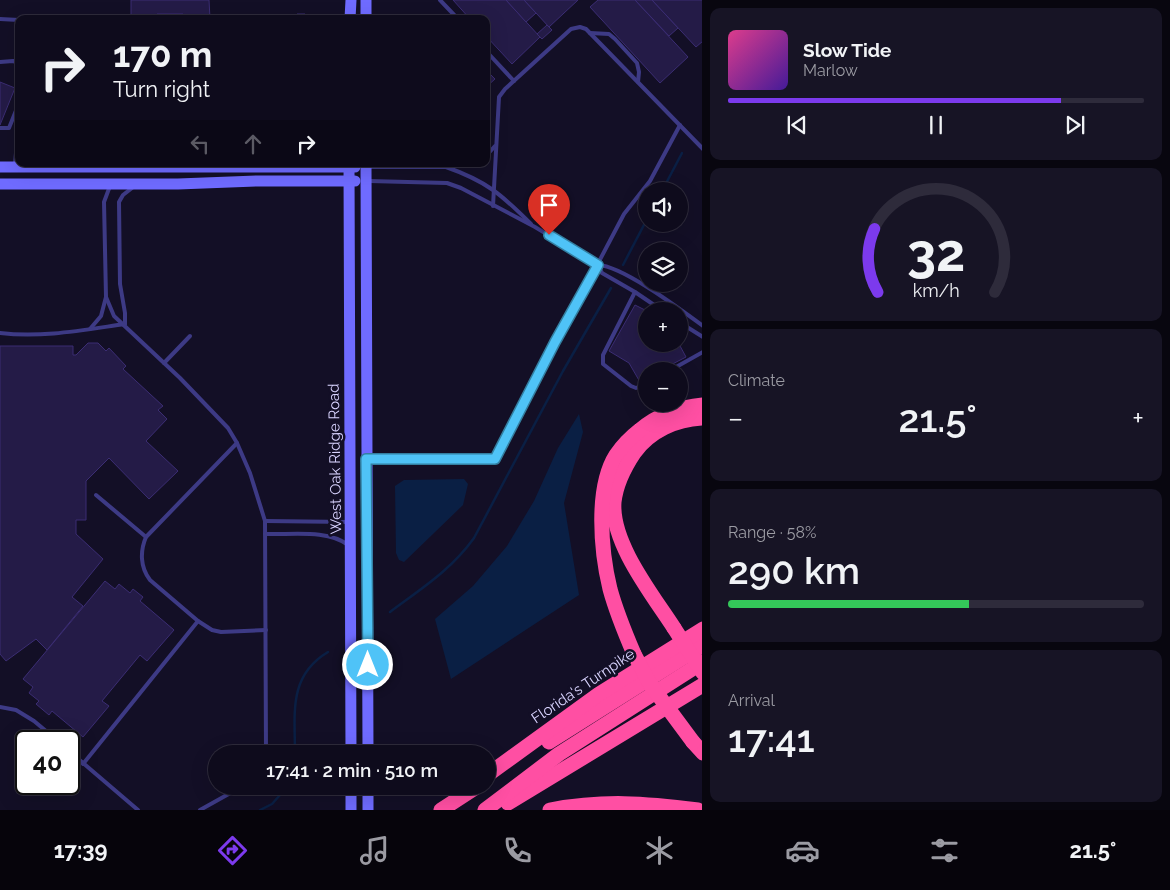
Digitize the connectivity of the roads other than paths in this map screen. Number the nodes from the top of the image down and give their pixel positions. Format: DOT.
graph roads {
  1 [pos="351,0"];
  2 [pos="366,0"];
  3 [pos="440,0"];
  4 [pos="350,15"];
  5 [pos="366,15"];
  6 [pos="454,15"];
  7 [pos="0,19"];
  8 [pos="15,20"];
  9 [pos="590,33"];
  10 [pos="490,55"];
  11 [pos="0,62"];
  12 [pos="15,62"];
  13 [pos="514,82"];
  14 [pos="638,82"];
  15 [pos="15,113"];
  16 [pos="680,125"];
  17 [pos="0,128"];
  18 [pos="496,144"];
  19 [pos="702,149"];
  20 [pos="490,151"];
  21 [pos="0,167"];
  22 [pos="15,167"];
  23 [pos="111,167"];
  24 [pos="150,167"];
  25 [pos="349,167"];
  26 [pos="366,167"];
  27 [pos="446,167"];
  28 [pos="349,181"];
  29 [pos="366,181"];
  30 [pos="0,184"];
  31 [pos="78,184"];
  32 [pos="111,184"];
  33 [pos="137,184"];
  34 [pos="494,189"];
  35 [pos="493,206"];
  36 [pos="535,227"];
  37 [pos="598,265"];
  38 [pos="635,292"];
  39 [pos="106,298"];
  40 [pos="650,302"];
  41 [pos="125,324"];
  42 [pos="702,326"];
  43 [pos="688,328"];
  44 [pos="90,329"];
  45 [pos="0,333"];
  46 [pos="190,336"];
  47 [pos="702,337"];
  48 [pos="702,352"];
  49 [pos="685,362"];
  50 [pos="164,363"];
  51 [pos="638,387"];
  52 [pos="702,405"];
  53 [pos="702,418"];
  54 [pos="237,443"];
  55 [pos="366,459"];
  56 [pos="96,495"];
  57 [pos="265,521"];
  58 [pos="351,522"];
  59 [pos="265,534"];
  60 [pos="146,537"];
  61 [pos="351,547"];
  62 [pos="368,548"];
  63 [pos="702,618"];
  64 [pos="198,621"];
  65 [pos="702,629"];
  66 [pos="266,630"];
  67 [pos="702,645"];
  68 [pos="702,662"];
  69 [pos="702,673"];
  70 [pos="702,684"];
  71 [pos="599,694"];
  72 [pos="0,707"];
  73 [pos="45,730"];
  74 [pos="266,745"];
  75 [pos="351,745"];
  76 [pos="368,745"];
  77 [pos="698,748"];
  78 [pos="80,761"];
  79 [pos="83,764"];
  80 [pos="496,769"];
  81 [pos="496,775"];
  82 [pos="227,795"];
  83 [pos="351,795"];
  84 [pos="368,795"];
  85 [pos="459,795"];
  86 [pos="463,795"];
  87 [pos="138,810"];
  88 [pos="200,810"];
  89 [pos="351,810"];
  90 [pos="368,810"];
  91 [pos="439,810"];
  92 [pos="484,810"];
  93 [pos="496,810"];
  94 [pos="550,810"];
  95 [pos="698,810"];
  1 -- 4 [label="street"];
  2 -- 5 [label="street"];
  3 -- 6 [label="lane"];
  7 -- 8 [label="lane"];
  9 -- 13 [label="lane"];
  9 -- 14 [label="lane"];
  9 -- 14 [label="lane"];
  10 -- 13 [label="lane"];
  11 -- 12 [label="lane"];
  13 -- 18 [label="lane"];
  14 -- 16 [label="lane"];
  15 -- 17 [label="lane"];
  16 -- 19 [label="lane"];
  16 -- 37 [label="lane"];
  18 -- 20 [label="lane"];
  18 -- 34 [label="lane"];
  21 -- 22 [label="street"];
  23 -- 31 [label="street"];
  24 -- 32 [label="street"];
  25 -- 28 [label="street, West Oak Ridge Road"];
  26 -- 29 [label="street, West Oak Ridge Road"];
  27 -- 34 [label="lane"];
  28 -- 29 [label="street"];
  28 -- 33 [label="street"];
  28 -- 58 [label="street, West Oak Ridge Road"];
  29 -- 35 [label="lane"];
  29 -- 55 [label="street, West Oak Ridge Road"];
  30 -- 31 [label="street"];
  31 -- 32 [label="street"];
  32 -- 33 [label="street"];
  32 -- 39 [label="lane"];
  33 -- 41 [label="lane"];
  34 -- 35 [label="lane"];
  34 -- 36 [label="lane"];
  35 -- 36 [label="lane"];
  36 -- 37 [label="lane"];
  37 -- 38 [label="lane"];
  37 -- 42 [label="lane"];
  37 -- 55 [label="lane"];
  38 -- 40 [label="lane"];
  38 -- 51 [label="lane"];
  39 -- 41 [label="lane"];
  39 -- 44 [label="lane"];
  41 -- 44 [label="lane"];
  41 -- 50 [label="lane"];
  43 -- 47 [label="lane"];
  44 -- 45 [label="lane"];
  46 -- 50 [label="lane"];
  48 -- 49 [label="lane"];
  50 -- 54 [label="lane"];
  52 -- 77 [label="highway, bridge"];
  53 -- 69 [label="highway, bridge"];
  54 -- 57 [label="lane"];
  54 -- 60 [label="lane"];
  55 -- 62 [label="street, West Oak Ridge Road"];
  56 -- 60 [label="lane"];
  57 -- 58 [label="lane"];
  57 -- 59 [label="lane"];
  58 -- 61 [label="street, West Oak Ridge Road"];
  58 -- 62 [label="street"];
  59 -- 61 [label="lane"];
  59 -- 66 [label="lane"];
  60 -- 64 [label="lane"];
  61 -- 75 [label="street, West Oak Ridge Road"];
  62 -- 76 [label="street, West Oak Ridge Road"];
  63 -- 71 [label="highway"];
  64 -- 66 [label="lane"];
  64 -- 79 [label="lane"];
  65 -- 71 [label="highway, Florida's Turnpike"];
  66 -- 74 [label="lane"];
  67 -- 81 [label="highway"];
  68 -- 92 [label="highway"];
  70 -- 93 [label="highway"];
  71 -- 80 [label="highway, Florida's Turnpike"];
  72 -- 73 [label="lane"];
  78 -- 79 [label="lane"];
  79 -- 87 [label="lane"];
  82 -- 88 [label="lane"];
  83 -- 89 [label="street"];
  84 -- 90 [label="street"];
  85 -- 91 [label="highway"];
  86 -- 91 [label="highway"];
  94 -- 95 [label="highway"];
}
